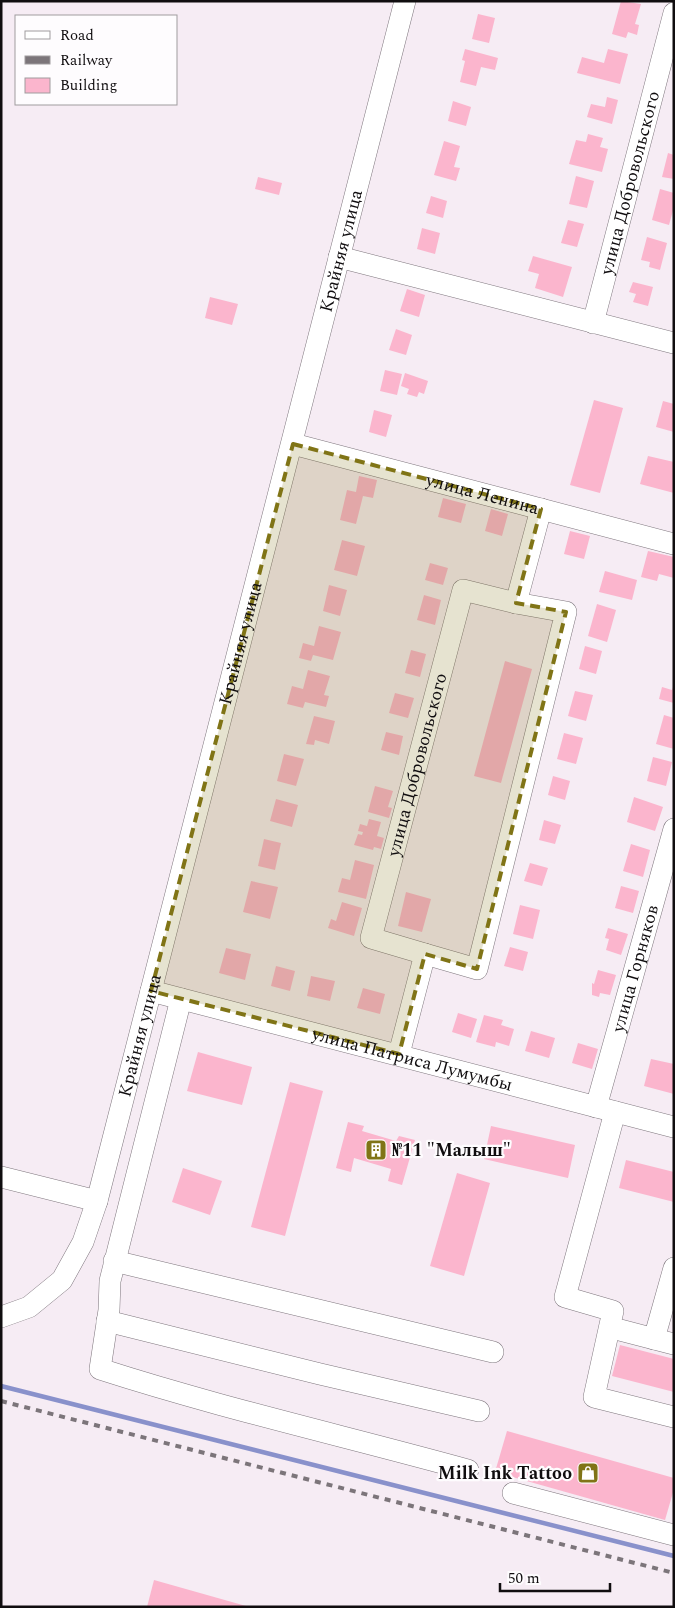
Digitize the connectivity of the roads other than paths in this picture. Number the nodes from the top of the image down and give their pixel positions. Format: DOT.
graph roads {
  1 [pos="405,1"];
  2 [pos="674,12"];
  3 [pos="339,257"];
  4 [pos="593,323"];
  5 [pos="674,343"];
  6 [pos="293,444"];
  7 [pos="541,509"];
  8 [pos="674,544"];
  9 [pos="516,603"];
  10 [pos="674,829"];
  11 [pos="425,954"];
  12 [pos="151,991"];
  13 [pos="181,998"];
  14 [pos="399,1054"];
  15 [pos="605,1109"];
  16 [pos="674,1126"];
  17 [pos="1,1177"];
  18 [pos="97,1201"];
  19 [pos="114,1261"];
  20 [pos="674,1268"];
  21 [pos="1,1317"];
  22 [pos="107,1321"];
  23 [pos="620,1330"];
  24 [pos="664,1341"];
  25 [pos="493,1352"];
  26 [pos="480,1411"];
  27 [pos="674,1417"];
  28 [pos="468,1470"];
  29 [pos="513,1493"];
  30 [pos="674,1535"];
  1 -- 3 [label="street, Крайняя улица"];
  2 -- 4 [label="street, улица Добровольского"];
  3 -- 4 [label="street"];
  3 -- 6 [label="street, Крайняя улица"];
  4 -- 5 [label="street"];
  6 -- 7 [label="street, улица Ленина"];
  6 -- 12 [label="street, Крайняя улица"];
  7 -- 8 [label="street, улица Ленина"];
  7 -- 9 [label="street"];
  9 -- 11 [label="street, улица Добровольского"];
  9 -- 11 [label="street, улица Добровольского"];
  10 -- 15 [label="street, улица Горняков"];
  11 -- 14 [label="street"];
  12 -- 13 [label="street, улица Патриса Лумумбы"];
  12 -- 18 [label="street, Крайняя улица"];
  13 -- 14 [label="street, улица Патриса Лумумбы"];
  13 -- 19 [label="street"];
  14 -- 15 [label="street, улица Патриса Лумумбы"];
  15 -- 16 [label="street, улица Патриса Лумумбы"];
  15 -- 27 [label="street, улица Горняков"];
  17 -- 18 [label="street"];
  18 -- 21 [label="street, Крайняя улица"];
  19 -- 22 [label="street"];
  19 -- 25 [label="street"];
  20 -- 24 [label="street"];
  22 -- 26 [label="street"];
  22 -- 28 [label="street"];
  23 -- 24 [label="street"];
  29 -- 30 [label="street"];
}
